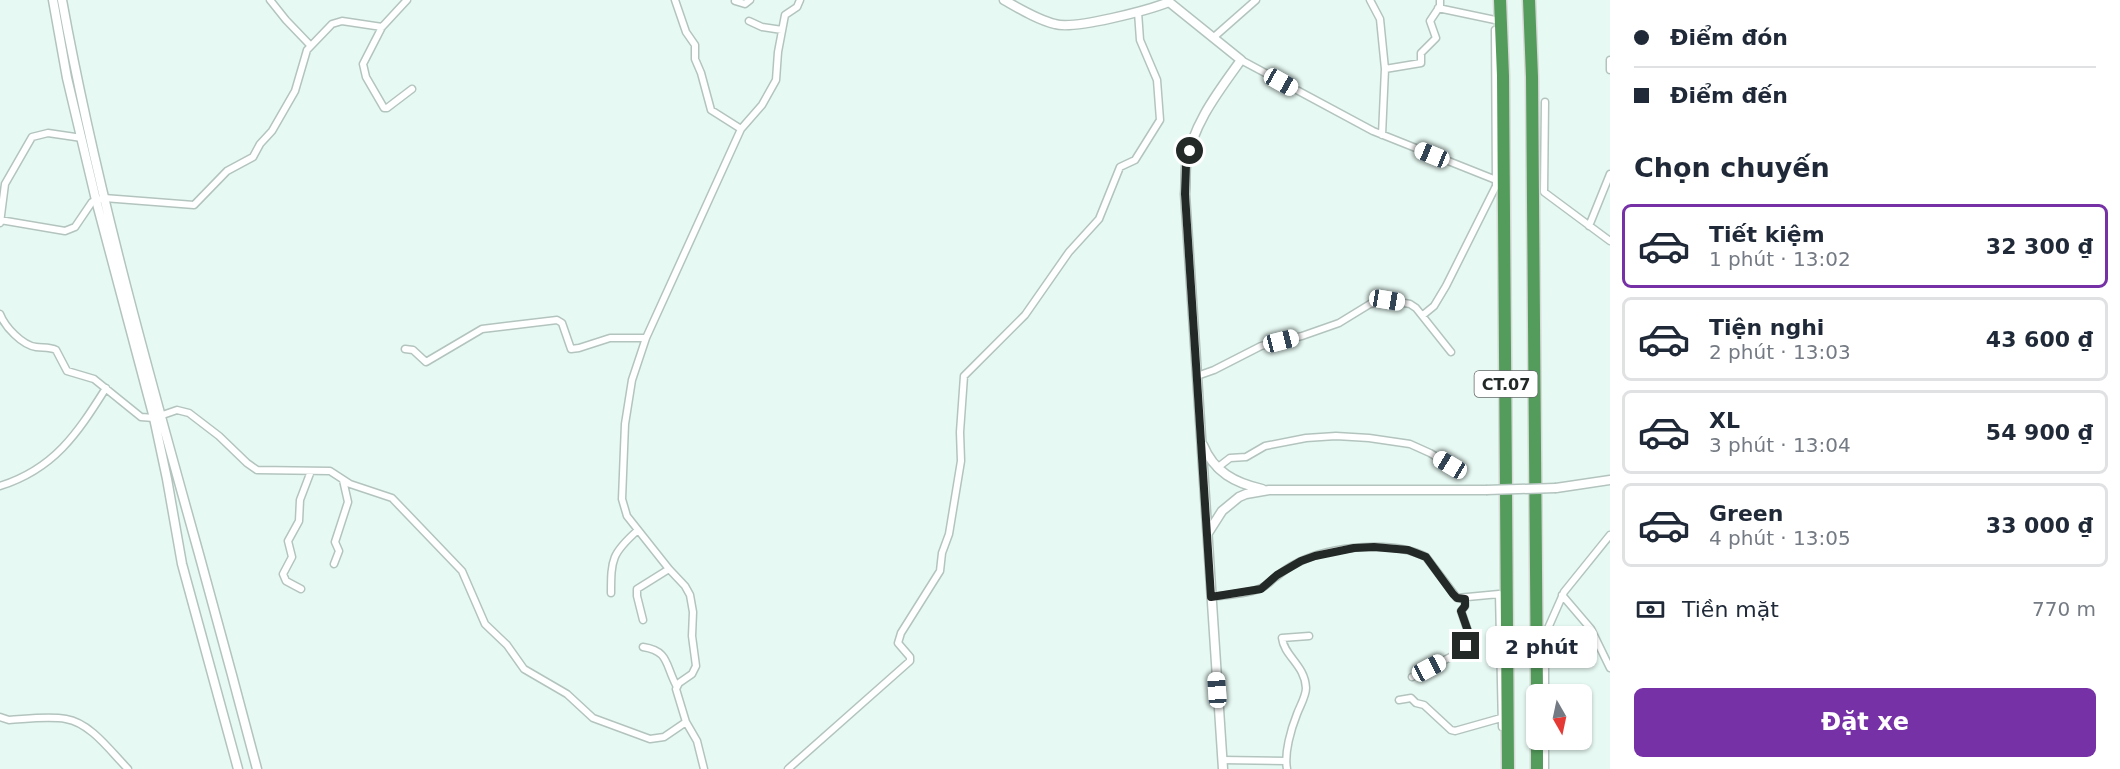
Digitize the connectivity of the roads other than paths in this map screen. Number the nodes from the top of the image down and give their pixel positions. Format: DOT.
graph roads {
  1 [pos="54,0"];
  2 [pos="62,0"];
  3 [pos="270,0"];
  4 [pos="407,0"];
  5 [pos="675,0"];
  6 [pos="750,0"];
  7 [pos="799,0"];
  8 [pos="1004,0"];
  9 [pos="1256,0"];
  10 [pos="1371,0"];
  11 [pos="1494,0"];
  12 [pos="1500,0"];
  13 [pos="1529,0"];
  14 [pos="735,1"];
  15 [pos="1168,1"];
  16 [pos="1439,4"];
  17 [pos="1138,12"];
  18 [pos="1495,20"];
  19 [pos="749,21"];
  20 [pos="382,27"];
  21 [pos="782,30"];
  22 [pos="1214,37"];
  23 [pos="310,45"];
  24 [pos="1241,60"];
  25 [pos="1610,60"];
  26 [pos="1385,69"];
  27 [pos="1610,70"];
  28 [pos="412,89"];
  29 [pos="1545,102"];
  30 [pos="741,129"];
  31 [pos="1382,135"];
  32 [pos="82,138"];
  33 [pos="1610,174"];
  34 [pos="1496,180"];
  35 [pos="3,184"];
  36 [pos="100,199"];
  37 [pos="0,222"];
  38 [pos="1589,226"];
  39 [pos="1610,241"];
  40 [pos="0,314"];
  41 [pos="1423,315"];
  42 [pos="646,338"];
  43 [pos="405,349"];
  44 [pos="1451,352"];
  45 [pos="1197,376"];
  46 [pos="106,388"];
  47 [pos="157,417"];
  48 [pos="1201,439"];
  49 [pos="1217,468"];
  50 [pos="1459,470"];
  51 [pos="310,471"];
  52 [pos="343,480"];
  53 [pos="1610,480"];
  54 [pos="0,486"];
  55 [pos="1269,490"];
  56 [pos="638,530"];
  57 [pos="1207,534"];
  58 [pos="1610,535"];
  59 [pos="334,564"];
  60 [pos="669,569"];
  61 [pos="301,589"];
  62 [pos="611,593"];
  63 [pos="1562,595"];
  64 [pos="1211,597"];
  65 [pos="1465,599"];
  66 [pos="643,620"];
  67 [pos="1309,636"];
  68 [pos="643,647"];
  69 [pos="1610,668"];
  70 [pos="1412,677"];
  71 [pos="1537,684"];
  72 [pos="1545,684"];
  73 [pos="676,685"];
  74 [pos="1399,700"];
  75 [pos="0,717"];
  76 [pos="1502,717"];
  77 [pos="686,722"];
  78 [pos="1537,750"];
  79 [pos="1545,750"];
  80 [pos="1286,761"];
  81 [pos="1223,764"];
  82 [pos="128,769"];
  83 [pos="238,769"];
  84 [pos="257,769"];
  85 [pos="704,769"];
  86 [pos="788,769"];
  87 [pos="1287,769"];
  88 [pos="1502,769"];
  89 [pos="1508,769"];
  90 [pos="1537,769"];
  91 [pos="1545,769"];
  1 -- 32 [label="street"];
  2 -- 36 [label="street"];
  3 -- 23 [label="street"];
  4 -- 20 [label="street"];
  5 -- 30 [label="street"];
  6 -- 14 [label="street"];
  7 -- 21 [label="street"];
  8 -- 17 [label="street"];
  9 -- 22 [label="street"];
  10 -- 26 [label="street"];
  11 -- 18 [label="street"];
  12 -- 89 [label="highway, CT.07"];
  13 -- 71 [label="highway, CT.07"];
  15 -- 17 [label="street"];
  15 -- 22 [label="street"];
  16 -- 18 [label="street"];
  16 -- 26 [label="street"];
  17 -- 86 [label="street"];
  18 -- 34 [label="street"];
  19 -- 21 [label="street"];
  20 -- 23 [label="street"];
  20 -- 28 [label="street"];
  21 -- 30 [label="street"];
  22 -- 24 [label="street"];
  23 -- 36 [label="street"];
  24 -- 31 [label="street"];
  24 -- 45 [label="street"];
  25 -- 27 [label="street"];
  26 -- 31 [label="street"];
  29 -- 38 [label="street"];
  30 -- 42 [label="street"];
  31 -- 34 [label="street"];
  32 -- 35 [label="street"];
  32 -- 36 [label="street"];
  33 -- 38 [label="street"];
  34 -- 41 [label="street"];
  35 -- 37 [label="street"];
  36 -- 37 [label="street"];
  36 -- 47 [label="street"];
  38 -- 39 [label="street"];
  40 -- 46 [label="street"];
  41 -- 44 [label="street"];
  41 -- 45 [label="street"];
  42 -- 43 [label="street"];
  42 -- 56 [label="street"];
  45 -- 48 [label="street"];
  46 -- 47 [label="street"];
  46 -- 54 [label="street"];
  47 -- 51 [label="street"];
  47 -- 83 [label="street"];
  47 -- 84 [label="street"];
  48 -- 49 [label="street"];
  48 -- 57 [label="street"];
  49 -- 50 [label="street"];
  49 -- 55 [label="street"];
  51 -- 52 [label="street"];
  51 -- 61 [label="street"];
  52 -- 59 [label="street"];
  52 -- 77 [label="street"];
  53 -- 55 [label="street, bridge"];
  55 -- 57 [label="street"];
  56 -- 60 [label="street"];
  56 -- 62 [label="street"];
  57 -- 64 [label="street"];
  58 -- 63 [label="street"];
  60 -- 66 [label="street"];
  60 -- 73 [label="street"];
  63 -- 69 [label="street"];
  63 -- 72 [label="street"];
  64 -- 65 [label="street"];
  64 -- 81 [label="street"];
  65 -- 70 [label="street"];
  65 -- 76 [label="street"];
  67 -- 80 [label="street"];
  68 -- 73 [label="street"];
  73 -- 77 [label="street"];
  74 -- 76 [label="street"];
  75 -- 82 [label="street"];
  76 -- 88 [label="street"];
  77 -- 85 [label="street"];
  78 -- 90 [label="highway"];
  79 -- 91 [label="street"];
  80 -- 81 [label="street"];
  80 -- 87 [label="street"];
}
